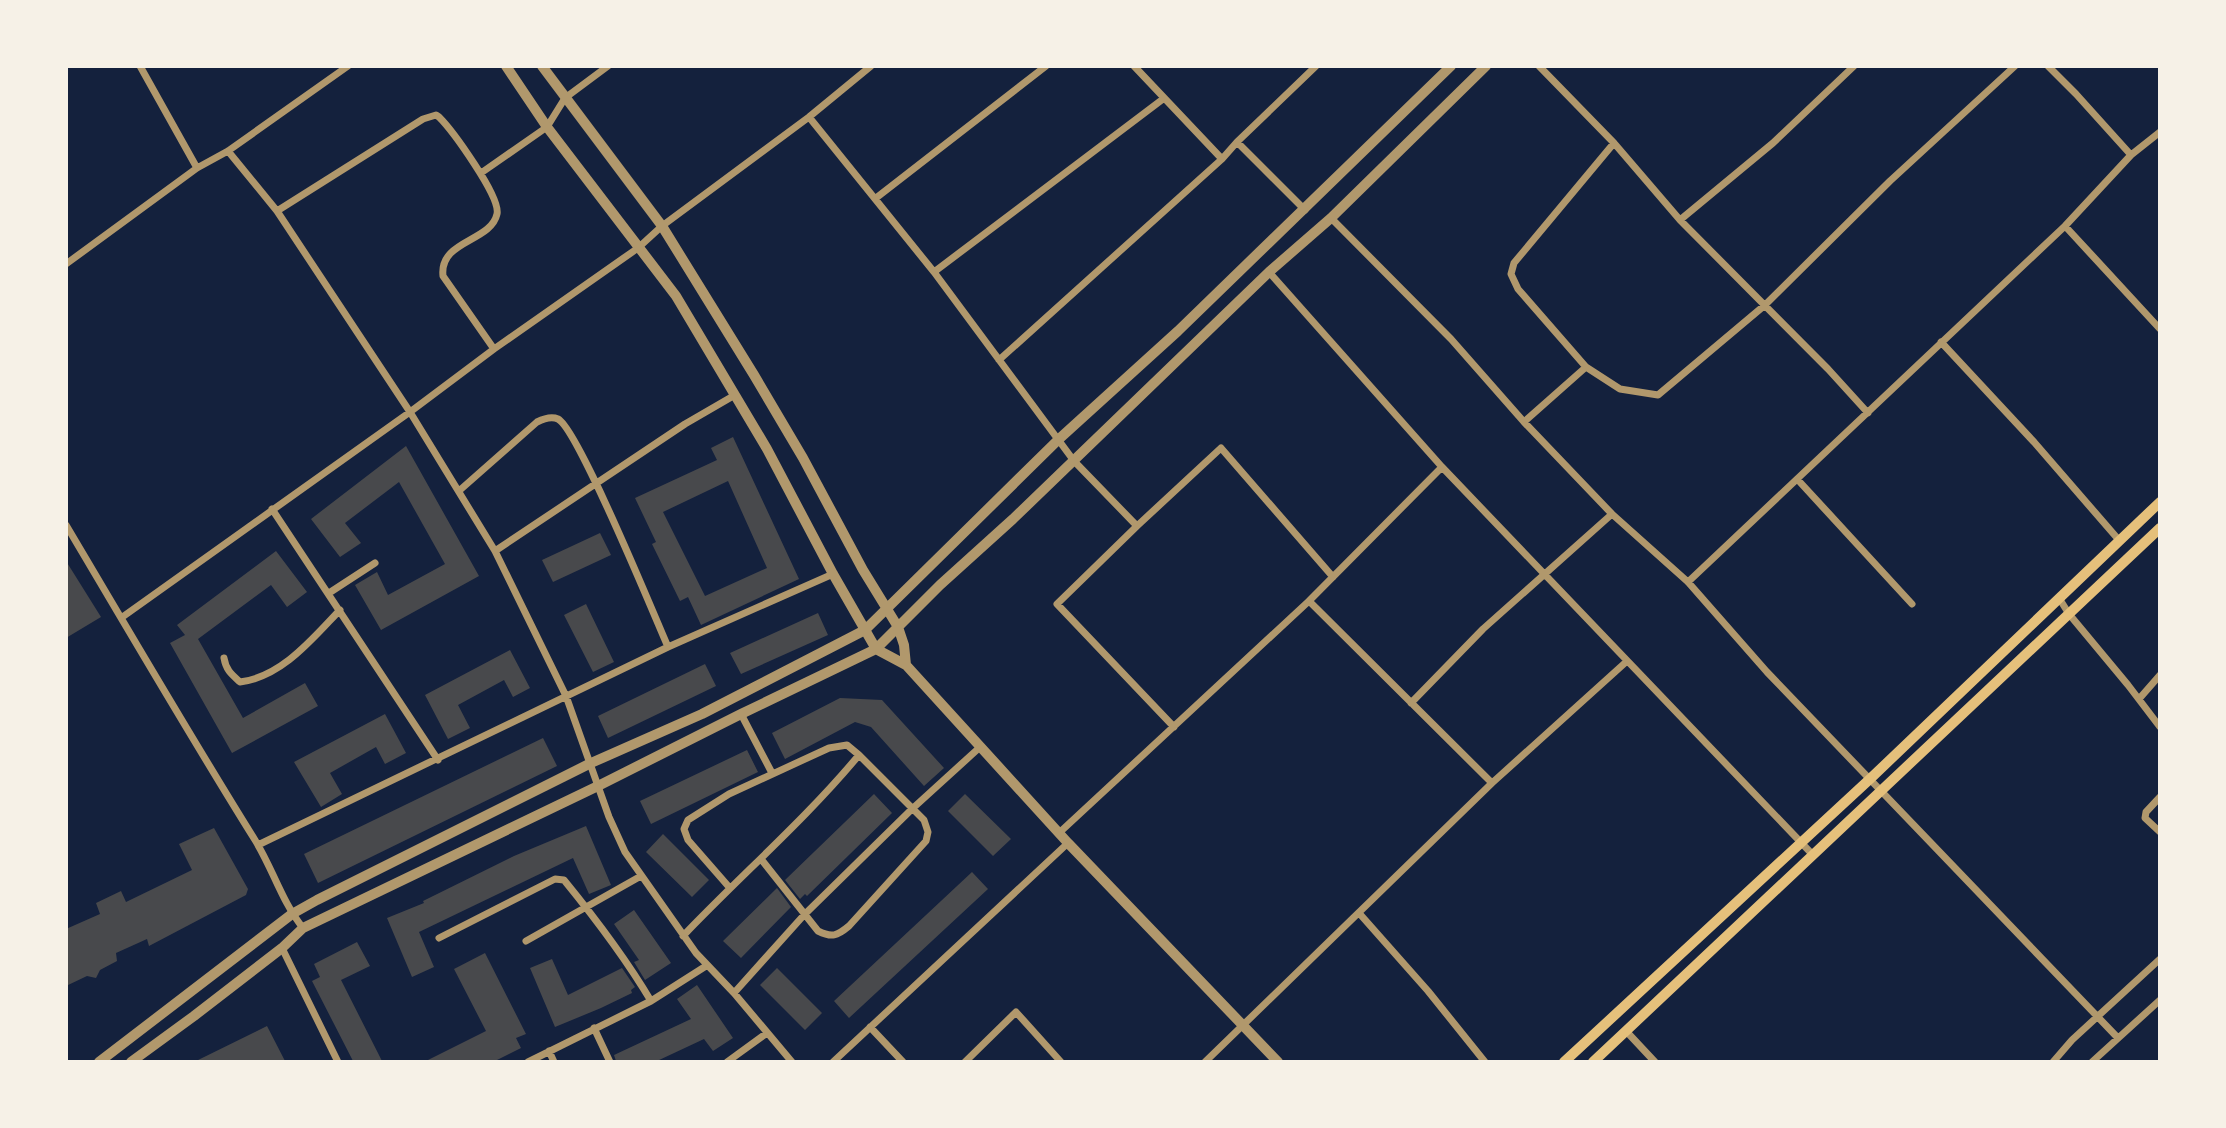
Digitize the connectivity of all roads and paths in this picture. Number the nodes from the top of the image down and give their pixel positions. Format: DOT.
graph roads {
  1 [pos="140,66"];
  2 [pos="348,66"];
  3 [pos="506,66"];
  4 [pos="542,66"];
  5 [pos="608,66"];
  6 [pos="870,66"];
  7 [pos="1046,66"];
  8 [pos="1133,66"];
  9 [pos="1316,66"];
  10 [pos="1451,66"];
  11 [pos="1486,66"];
  12 [pos="1539,66"];
  13 [pos="1854,66"];
  14 [pos="2015,66"];
  15 [pos="2048,66"];
  16 [pos="565,97"];
  17 [pos="1163,99"];
  18 [pos="808,117"];
  19 [pos="547,127"];
  20 [pos="2160,132"];
  21 [pos="1237,142"];
  22 [pos="1614,143"];
  23 [pos="228,151"];
  24 [pos="2131,155"];
  25 [pos="1222,159"];
  26 [pos="197,169"];
  27 [pos="481,173"];
  28 [pos="876,198"];
  29 [pos="1306,210"];
  30 [pos="277,211"];
  31 [pos="1331,218"];
  32 [pos="1680,220"];
  33 [pos="662,226"];
  34 [pos="2065,226"];
  35 [pos="638,247"];
  36 [pos="66,264"];
  37 [pos="934,272"];
  38 [pos="1269,272"];
  39 [pos="1765,305"];
  40 [pos="2160,329"];
  41 [pos="1941,342"];
  42 [pos="494,349"];
  43 [pos="999,360"];
  44 [pos="1586,367"];
  45 [pos="735,394"];
  46 [pos="411,412"];
  47 [pos="1868,413"];
  48 [pos="1524,422"];
  49 [pos="1059,439"];
  50 [pos="1074,461"];
  51 [pos="1442,467"];
  52 [pos="1798,480"];
  53 [pos="596,485"];
  54 [pos="460,490"];
  55 [pos="2160,502"];
  56 [pos="272,509"];
  57 [pos="1612,514"];
  58 [pos="66,525"];
  59 [pos="1137,526"];
  60 [pos="2160,528"];
  61 [pos="2118,539"];
  62 [pos="495,551"];
  63 [pos="375,563"];
  64 [pos="833,574"];
  65 [pos="1545,576"];
  66 [pos="1333,577"];
  67 [pos="1688,582"];
  68 [pos="328,593"];
  69 [pos="2059,598"];
  70 [pos="1309,601"];
  71 [pos="1912,604"];
  72 [pos="340,610"];
  73 [pos="886,610"];
  74 [pos="2068,614"];
  75 [pos="121,618"];
  76 [pos="898,627"];
  77 [pos="865,630"];
  78 [pos="668,648"];
  79 [pos="876,649"];
  80 [pos="224,658"];
  81 [pos="1626,662"];
  82 [pos="906,664"];
  83 [pos="2160,675"];
  84 [pos="566,696"];
  85 [pos="2139,699"];
  86 [pos="1411,703"];
  87 [pos="741,713"];
  88 [pos="1174,727"];
  89 [pos="2160,727"];
  90 [pos="979,748"];
  91 [pos="859,755"];
  92 [pos="438,760"];
  93 [pos="591,763"];
  94 [pos="772,773"];
  95 [pos="1871,778"];
  96 [pos="1492,783"];
  97 [pos="598,786"];
  98 [pos="1881,790"];
  99 [pos="2160,797"];
  100 [pos="912,809"];
  101 [pos="2160,832"];
  102 [pos="1059,833"];
  103 [pos="1802,842"];
  104 [pos="1068,843"];
  105 [pos="258,845"];
  106 [pos="1813,855"];
  107 [pos="761,859"];
  108 [pos="641,876"];
  109 [pos="729,887"];
  110 [pos="585,908"];
  111 [pos="292,914"];
  112 [pos="1359,914"];
  113 [pos="804,915"];
  114 [pos="303,928"];
  115 [pos="682,936"];
  116 [pos="439,938"];
  117 [pos="526,941"];
  118 [pos="282,948"];
  119 [pos="2160,959"];
  120 [pos="706,966"];
  121 [pos="734,993"];
  122 [pos="2160,1000"];
  123 [pos="651,1001"];
  124 [pos="2097,1016"];
  125 [pos="1243,1025"];
  126 [pos="870,1027"];
  127 [pos="594,1028"];
  128 [pos="1626,1031"];
  129 [pos="767,1032"];
  130 [pos="2118,1038"];
  131 [pos="549,1051"];
  132 [pos="99,1062"];
  133 [pos="131,1062"];
  134 [pos="338,1062"];
  135 [pos="528,1062"];
  136 [pos="554,1062"];
  137 [pos="610,1062"];
  138 [pos="727,1062"];
  139 [pos="792,1062"];
  140 [pos="833,1062"];
  141 [pos="903,1062"];
  142 [pos="965,1062"];
  143 [pos="1061,1062"];
  144 [pos="1205,1062"];
  145 [pos="1278,1062"];
  146 [pos="1485,1062"];
  147 [pos="1564,1062"];
  148 [pos="1593,1062"];
  149 [pos="1655,1062"];
  150 [pos="2053,1062"];
  151 [pos="2092,1062"];
  1 -- 26 [label="street"];
  2 -- 23 [label="street"];
  3 -- 19 [label="street"];
  4 -- 16 [label="street"];
  5 -- 16 [label="street"];
  6 -- 18 [label="street"];
  7 -- 28 [label="street"];
  8 -- 17 [label="street"];
  9 -- 21 [label="street"];
  10 -- 29 [label="street"];
  11 -- 31 [label="street"];
  12 -- 22 [label="street"];
  13 -- 32 [label="street"];
  14 -- 39 [label="street"];
  15 -- 24 [label="street"];
  16 -- 19 [label="street"];
  16 -- 33 [label="street"];
  17 -- 25 [label="street"];
  17 -- 37 [label="street"];
  18 -- 28 [label="street"];
  18 -- 33 [label="street"];
  19 -- 27 [label="street"];
  19 -- 35 [label="street"];
  20 -- 24 [label="street"];
  21 -- 25 [label="street"];
  21 -- 29 [label="street"];
  22 -- 32 [label="street"];
  22 -- 44 [label="street"];
  23 -- 26 [label="street"];
  23 -- 30 [label="street"];
  24 -- 34 [label="street"];
  25 -- 43 [label="street"];
  26 -- 36 [label="street"];
  27 -- 30 [label="street"];
  27 -- 42 [label="street"];
  28 -- 37 [label="street"];
  29 -- 49 [label="street"];
  30 -- 46 [label="street"];
  31 -- 38 [label="street"];
  31 -- 48 [label="street"];
  32 -- 39 [label="street"];
  33 -- 35 [label="street"];
  33 -- 73 [label="street"];
  34 -- 40 [label="street"];
  34 -- 41 [label="street"];
  35 -- 42 [label="street"];
  35 -- 45 [label="street"];
  37 -- 43 [label="street"];
  38 -- 50 [label="street"];
  38 -- 51 [label="street"];
  39 -- 44 [label="street"];
  39 -- 47 [label="street"];
  41 -- 47 [label="street"];
  41 -- 61 [label="street"];
  42 -- 46 [label="street"];
  43 -- 49 [label="street"];
  44 -- 48 [label="street"];
  45 -- 53 [label="street"];
  45 -- 64 [label="street"];
  46 -- 54 [label="street"];
  46 -- 56 [label="street"];
  47 -- 52 [label="street"];
  48 -- 57 [label="street"];
  49 -- 50 [label="street"];
  49 -- 73 [label="street"];
  50 -- 59 [label="street"];
  50 -- 76 [label="street"];
  51 -- 65 [label="street"];
  51 -- 66 [label="street"];
  52 -- 67 [label="street"];
  52 -- 71 [label="street"];
  53 -- 54 [label="street"];
  53 -- 62 [label="street"];
  53 -- 78 [label="street"];
  54 -- 62 [label="street"];
  55 -- 61 [label="main road"];
  56 -- 68 [label="street"];
  56 -- 75 [label="street"];
  57 -- 65 [label="street"];
  57 -- 67 [label="street"];
  58 -- 75 [label="street"];
  59 -- 66 [label="street"];
  59 -- 88 [label="street"];
  60 -- 74 [label="main road"];
  61 -- 69 [label="main road"];
  62 -- 84 [label="street"];
  63 -- 68 [label="street"];
  64 -- 77 [label="street"];
  64 -- 78 [label="street"];
  65 -- 81 [label="street"];
  65 -- 86 [label="street"];
  66 -- 70 [label="street"];
  67 -- 95 [label="street"];
  68 -- 72 [label="street"];
  69 -- 74 [label="street"];
  69 -- 95 [label="main road"];
  70 -- 86 [label="street"];
  70 -- 88 [label="street"];
  72 -- 80 [label="street"];
  72 -- 92 [label="street"];
  73 -- 76 [label="street"];
  73 -- 77 [label="street"];
  74 -- 85 [label="street"];
  74 -- 98 [label="main road"];
  75 -- 105 [label="street"];
  76 -- 79 [label="street"];
  76 -- 82 [label="street"];
  77 -- 79 [label="street"];
  77 -- 93 [label="street"];
  78 -- 84 [label="street"];
  79 -- 82 [label="street"];
  79 -- 87 [label="street"];
  81 -- 96 [label="street"];
  81 -- 103 [label="street"];
  82 -- 90 [label="street"];
  83 -- 85 [label="street"];
  84 -- 92 [label="street"];
  84 -- 93 [label="street"];
  85 -- 89 [label="street"];
  86 -- 96 [label="street"];
  87 -- 94 [label="street"];
  87 -- 97 [label="street"];
  88 -- 102 [label="street"];
  90 -- 100 [label="street"];
  90 -- 102 [label="street"];
  91 -- 94 [label="street"];
  91 -- 100 [label="street"];
  91 -- 107 [label="street"];
  92 -- 105 [label="street"];
  93 -- 97 [label="street"];
  93 -- 111 [label="street"];
  94 -- 109 [label="street"];
  95 -- 98 [label="street"];
  95 -- 103 [label="main road"];
  96 -- 112 [label="street"];
  97 -- 108 [label="street"];
  97 -- 114 [label="street"];
  98 -- 106 [label="main road"];
  98 -- 124 [label="street"];
  99 -- 101 [label="street"];
  100 -- 113 [label="street"];
  100 -- 113 [label="street"];
  102 -- 104 [label="street"];
  103 -- 106 [label="street"];
  103 -- 147 [label="main road"];
  104 -- 125 [label="street"];
  104 -- 126 [label="street"];
  105 -- 111 [label="street"];
  106 -- 128 [label="main road"];
  107 -- 109 [label="street"];
  107 -- 113 [label="street"];
  108 -- 110 [label="street"];
  108 -- 115 [label="street"];
  109 -- 115 [label="street"];
  110 -- 116 [label="street"];
  110 -- 117 [label="street"];
  110 -- 123 [label="street"];
  111 -- 114 [label="street"];
  111 -- 132 [label="street"];
  112 -- 125 [label="street"];
  112 -- 146 [label="street"];
  113 -- 121 [label="street"];
  114 -- 118 [label="street"];
  115 -- 120 [label="street"];
  118 -- 133 [label="street"];
  118 -- 134 [label="street"];
  119 -- 124 [label="street"];
  120 -- 121 [label="street"];
  120 -- 123 [label="street"];
  121 -- 129 [label="street"];
  122 -- 130 [label="street"];
  123 -- 127 [label="street"];
  124 -- 130 [label="street"];
  124 -- 150 [label="street"];
  125 -- 144 [label="street"];
  125 -- 145 [label="street"];
  126 -- 140 [label="street"];
  126 -- 141 [label="street"];
  127 -- 131 [label="street"];
  127 -- 137 [label="street"];
  128 -- 148 [label="main road"];
  128 -- 149 [label="street"];
  129 -- 138 [label="street"];
  129 -- 139 [label="street"];
  130 -- 151 [label="street"];
  131 -- 135 [label="street"];
  131 -- 136 [label="street"];
  142 -- 143 [label="street"];
}
